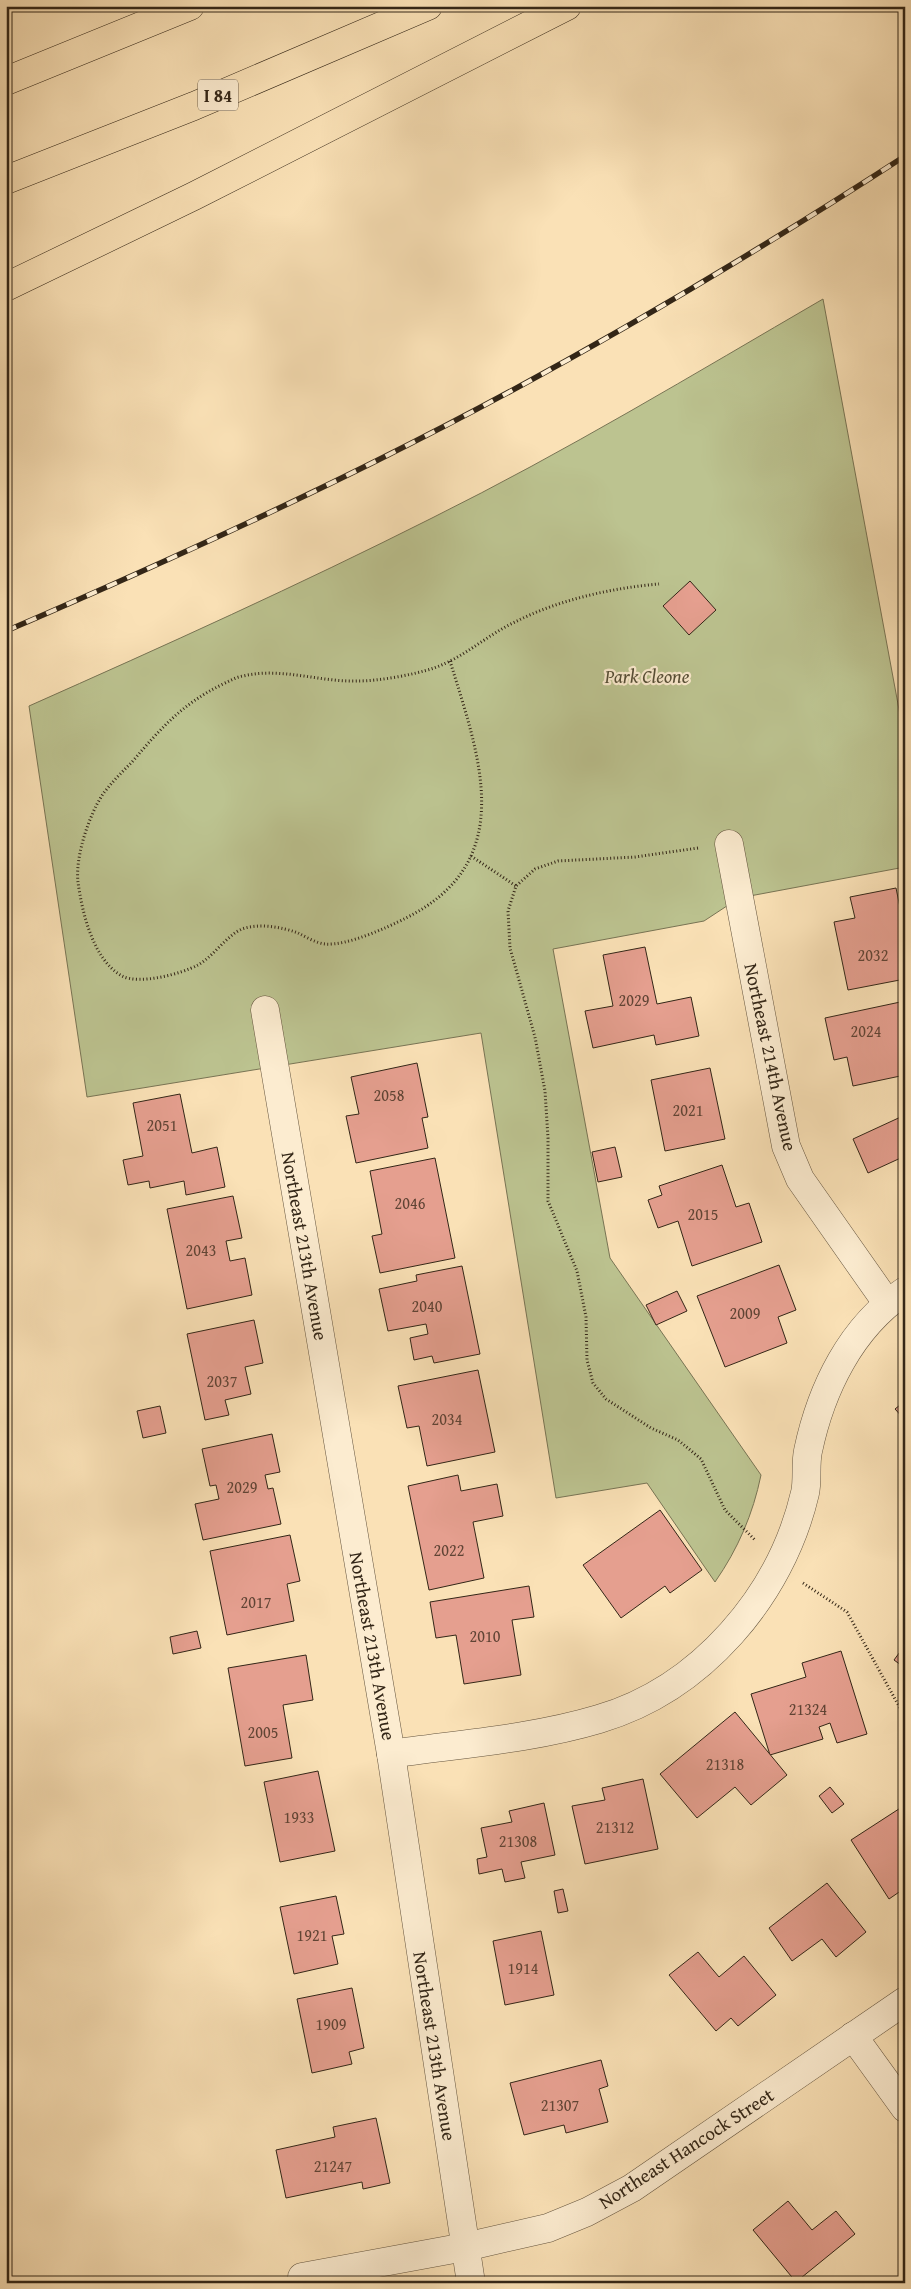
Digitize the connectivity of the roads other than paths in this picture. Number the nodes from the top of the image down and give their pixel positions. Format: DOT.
graph roads {
  1 [pos="190,6"];
  2 [pos="428,6"];
  3 [pos="567,6"];
  4 [pos="6,81"];
  5 [pos="6,180"];
  6 [pos="6,287"];
  7 [pos="729,844"];
  8 [pos="265,1010"];
  9 [pos="896,1297"];
  10 [pos="391,1754"];
  11 [pos="905,2001"];
  12 [pos="853,2036"];
  13 [pos="905,2108"];
  14 [pos="465,2248"];
  15 [pos="302,2277"];
  16 [pos="470,2283"];
  1 -- 4 [label="highway"];
  2 -- 5 [label="highway, I 84"];
  3 -- 6 [label="highway"];
  7 -- 9 [label="street, Northeast 214th Avenue"];
  8 -- 10 [label="street, Northeast 213th Avenue"];
  9 -- 10 [label="street"];
  10 -- 14 [label="street, Northeast 213th Avenue"];
  11 -- 12 [label="street, Northeast Hancock Street"];
  12 -- 13 [label="street"];
  12 -- 14 [label="street, Northeast Hancock Street"];
  14 -- 15 [label="street, Northeast Hancock Street"];
  14 -- 16 [label="street, Northeast 213th Avenue"];
}
